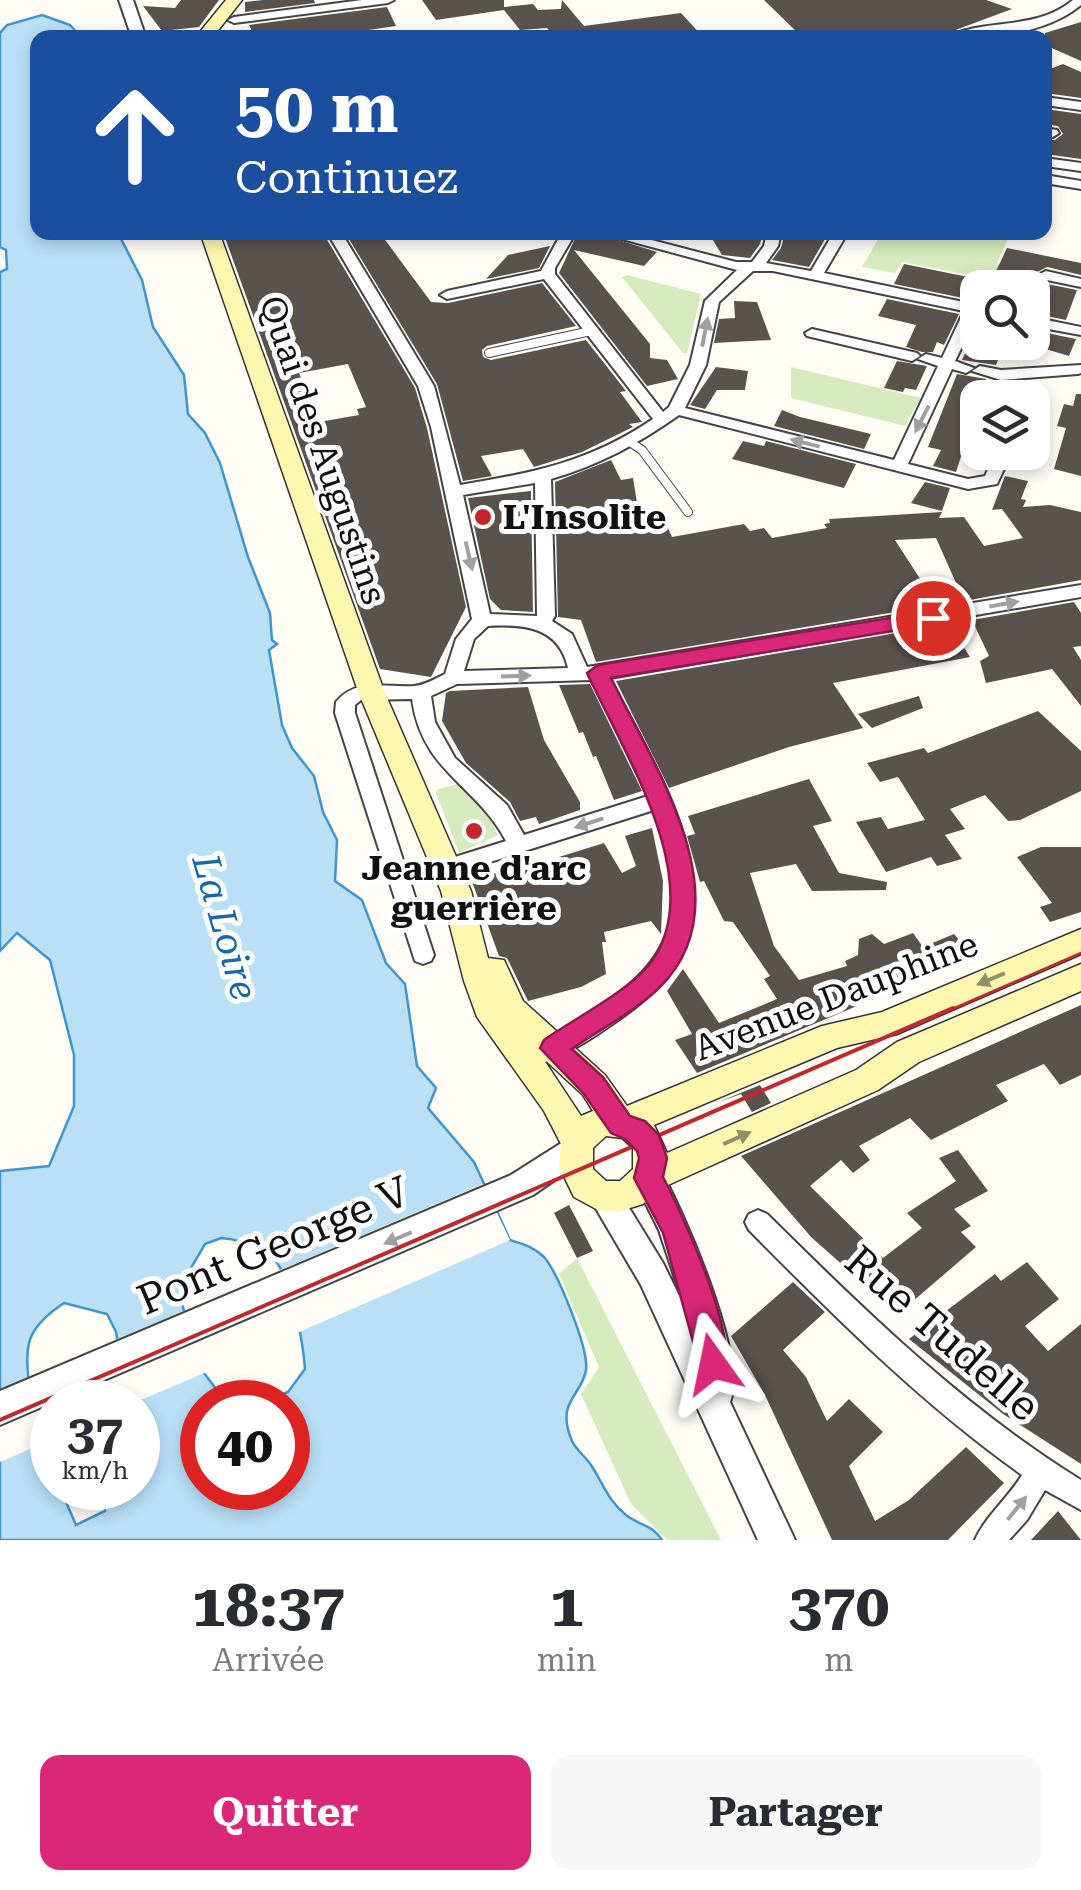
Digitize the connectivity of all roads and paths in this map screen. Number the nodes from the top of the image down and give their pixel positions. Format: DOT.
graph roads {
  1 [pos="126,0"];
  2 [pos="234,0"];
  3 [pos="388,0"];
  4 [pos="1079,3"];
  5 [pos="228,17"];
  6 [pos="136,30"];
  7 [pos="213,30"];
  8 [pos="238,30"];
  9 [pos="1000,30"];
  10 [pos="1052,102"];
  11 [pos="1081,106"];
  12 [pos="1052,163"];
  13 [pos="1081,168"];
  14 [pos="1052,180"];
  15 [pos="1081,184"];
  16 [pos="212,240"];
  17 [pos="339,240"];
  18 [pos="567,240"];
  19 [pos="638,240"];
  20 [pos="772,240"];
  21 [pos="836,240"];
  22 [pos="753,266"];
  23 [pos="548,274"];
  24 [pos="815,276"];
  25 [pos="1050,276"];
  26 [pos="1081,283"];
  27 [pos="447,295"];
  28 [pos="960,307"];
  29 [pos="1050,323"];
  30 [pos="1080,326"];
  31 [pos="592,331"];
  32 [pos="812,333"];
  33 [pos="489,352"];
  34 [pos="966,360"];
  35 [pos="965,367"];
  36 [pos="1078,369"];
  37 [pos="668,414"];
  38 [pos="630,442"];
  39 [pos="899,466"];
  40 [pos="996,470"];
  41 [pos="543,476"];
  42 [pos="452,492"];
  43 [pos="688,512"];
  44 [pos="1081,591"];
  45 [pos="482,621"];
  46 [pos="542,622"];
  47 [pos="588,673"];
  48 [pos="454,678"];
  49 [pos="371,691"];
  50 [pos="421,694"];
  51 [pos="658,800"];
  52 [pos="520,846"];
  53 [pos="451,879"];
  54 [pos="1081,941"];
  55 [pos="423,955"];
  56 [pos="1081,977"];
  57 [pos="514,1047"];
  58 [pos="553,1048"];
  59 [pos="620,1124"];
  60 [pos="576,1145"];
  61 [pos="648,1178"];
  62 [pos="604,1195"];
  63 [pos="758,1222"];
  64 [pos="0,1408"];
  65 [pos="721,1416"];
  66 [pos="1040,1473"];
  67 [pos="1081,1496"];
  68 [pos="777,1540"];
  69 [pos="989,1540"];
  1 -- 6 [label="street"];
  2 -- 5 [label="main road"];
  3 -- 5 [label="street"];
  4 -- 9 [label="street"];
  5 -- 7 [label="main road"];
  5 -- 8 [label="street"];
  10 -- 11 [label="street"];
  12 -- 13 [label="street"];
  14 -- 15 [label="street"];
  16 -- 49 [label="main road, Quai des Augustins"];
  17 -- 42 [label="street"];
  18 -- 23 [label="street"];
  19 -- 22 [label="street"];
  20 -- 22 [label="street"];
  21 -- 24 [label="street"];
  22 -- 24 [label="street"];
  37 -- 22 [label="street, one-way"];
  23 -- 27 [label="street"];
  23 -- 31 [label="street"];
  24 -- 28 [label="street"];
  25 -- 26 [label="street"];
  29 -- 30 [label="street"];
  31 -- 33 [label="lane"];
  31 -- 37 [label="street"];
  32 -- 35 [label="street"];
  34 -- 35 [label="street"];
  35 -- 36 [label="street"];
  35 -- 39 [label="street, one-way"];
  37 -- 38 [label="street"];
  39 -- 37 [label="street, one-way"];
  38 -- 41 [label="street"];
  38 -- 43 [label="lane"];
  39 -- 40 [label="street"];
  41 -- 42 [label="street"];
  41 -- 46 [label="street"];
  42 -- 45 [label="street, one-way"];
  47 -- 44 [label="street, one-way"];
  45 -- 46 [label="street"];
  45 -- 48 [label="street"];
  46 -- 47 [label="street"];
  48 -- 47 [label="street, one-way"];
  47 -- 51 [label="street"];
  48 -- 50 [label="street"];
  49 -- 50 [label="street"];
  49 -- 53 [label="main road, Quai des Augustins"];
  49 -- 55 [label="street"];
  50 -- 52 [label="street"];
  51 -- 52 [label="street, one-way"];
  51 -- 58 [label="street"];
  52 -- 53 [label="street"];
  53 -- 57 [label="main road"];
  53 -- 58 [label="main road"];
  54 -- 59 [label="main road, Avenue Dauphine, one-way"];
  61 -- 56 [label="main road, one-way"];
  57 -- 58 [label="street"];
  57 -- 60 [label="main road"];
  58 -- 59 [label="main road"];
  59 -- 60 [label="main road"];
  59 -- 61 [label="main road"];
  60 -- 62 [label="main road"];
  60 -- 64 [label="street, Pont George V, one-way"];
  61 -- 62 [label="main road"];
  61 -- 65 [label="street"];
  62 -- 65 [label="street"];
  63 -- 66 [label="street, Rue Tudelle"];
  65 -- 68 [label="street"];
  66 -- 67 [label="street, Rue Tudelle"];
  69 -- 66 [label="street, one-way"];
}
